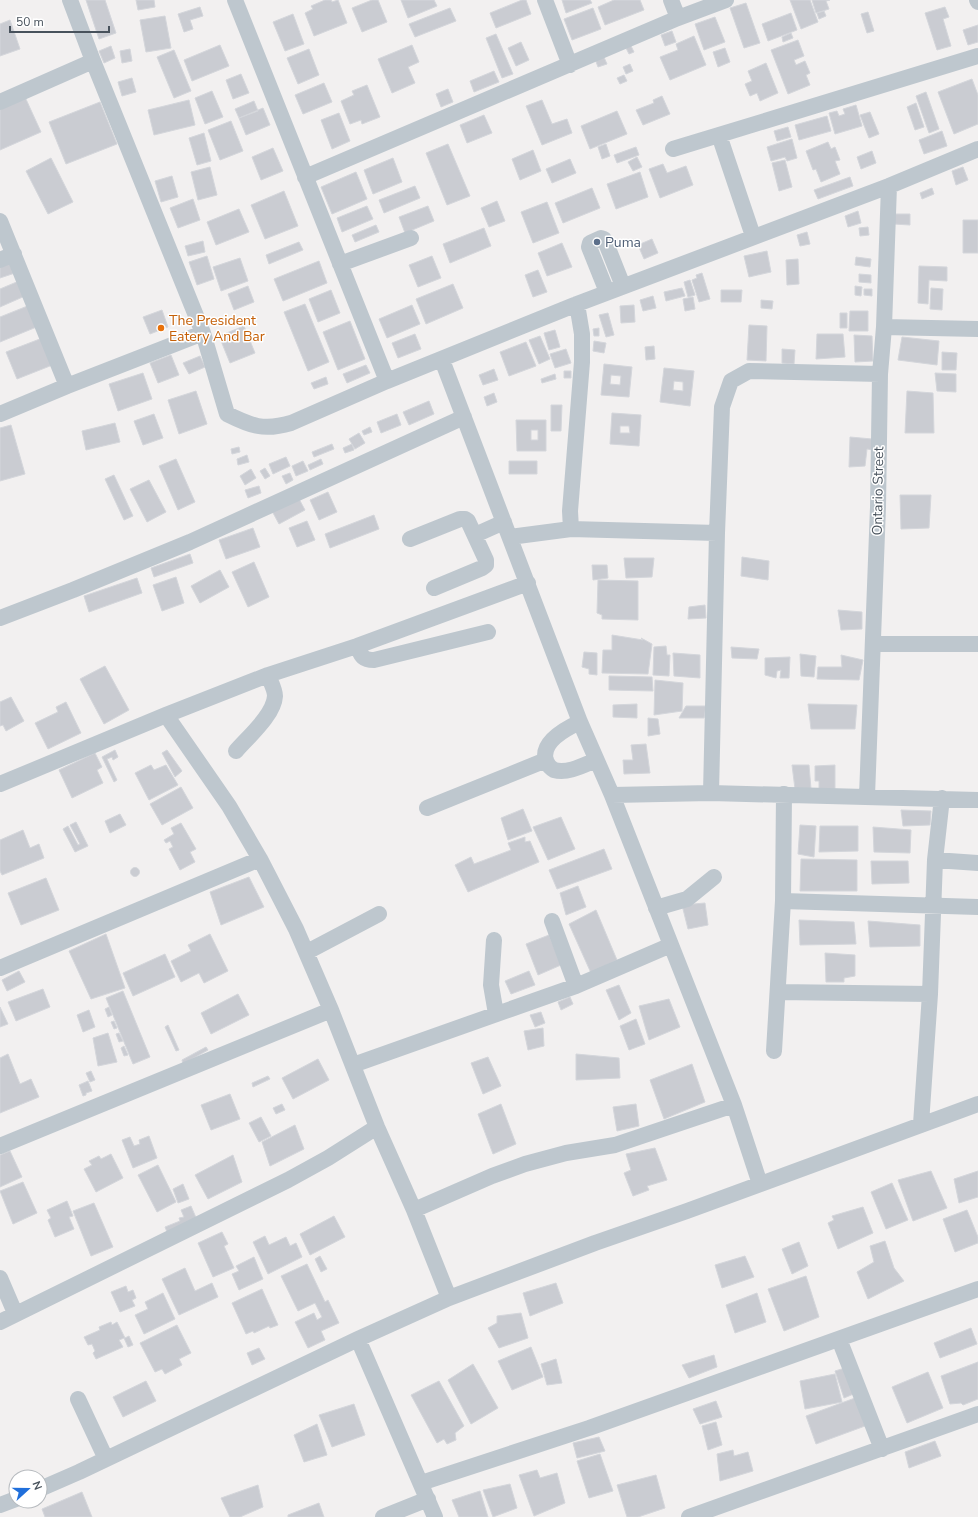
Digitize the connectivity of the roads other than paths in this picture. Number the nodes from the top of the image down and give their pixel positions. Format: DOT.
graph roads {
  1 [pos="70,0"];
  2 [pos="545,0"];
  3 [pos="672,0"];
  4 [pos="726,0"];
  5 [pos="240,1"];
  6 [pos="678,18"];
  7 [pos="978,56"];
  8 [pos="93,61"];
  9 [pos="570,64"];
  10 [pos="0,102"];
  11 [pos="719,135"];
  12 [pos="673,149"];
  13 [pos="978,149"];
  14 [pos="305,177"];
  15 [pos="889,186"];
  16 [pos="0,221"];
  17 [pos="753,236"];
  18 [pos="411,238"];
  19 [pos="7,257"];
  20 [pos="340,264"];
  21 [pos="623,286"];
  22 [pos="607,292"];
  23 [pos="577,304"];
  24 [pos="884,327"];
  25 [pos="978,329"];
  26 [pos="203,333"];
  27 [pos="442,360"];
  28 [pos="880,374"];
  29 [pos="387,381"];
  30 [pos="67,386"];
  31 [pos="0,414"];
  32 [pos="464,418"];
  33 [pos="504,522"];
  34 [pos="571,529"];
  35 [pos="717,533"];
  36 [pos="475,535"];
  37 [pos="510,537"];
  38 [pos="410,539"];
  39 [pos="528,584"];
  40 [pos="434,588"];
  41 [pos="0,618"];
  42 [pos="488,632"];
  43 [pos="874,644"];
  44 [pos="978,644"];
  45 [pos="357,646"];
  46 [pos="268,675"];
  47 [pos="166,715"];
  48 [pos="580,722"];
  49 [pos="236,751"];
  50 [pos="546,760"];
  51 [pos="596,760"];
  52 [pos="0,784"];
  53 [pos="711,793"];
  54 [pos="784,794"];
  55 [pos="612,795"];
  56 [pos="867,796"];
  57 [pos="942,798"];
  58 [pos="978,800"];
  59 [pos="427,808"];
  60 [pos="260,859"];
  61 [pos="935,860"];
  62 [pos="978,863"];
  63 [pos="714,877"];
  64 [pos="783,902"];
  65 [pos="934,905"];
  66 [pos="978,907"];
  67 [pos="656,908"];
  68 [pos="378,914"];
  69 [pos="552,921"];
  70 [pos="494,940"];
  71 [pos="671,945"];
  72 [pos="307,952"];
  73 [pos="0,968"];
  74 [pos="576,986"];
  75 [pos="778,992"];
  76 [pos="930,994"];
  77 [pos="332,1010"];
  78 [pos="496,1014"];
  79 [pos="774,1051"];
  80 [pos="353,1065"];
  81 [pos="978,1104"];
  82 [pos="734,1105"];
  83 [pos="921,1124"];
  84 [pos="377,1127"];
  85 [pos="0,1146"];
  86 [pos="760,1184"];
  87 [pos="414,1210"];
  88 [pos="0,1278"];
  89 [pos="978,1289"];
  90 [pos="449,1298"];
  91 [pos="15,1313"];
  92 [pos="0,1322"];
  93 [pos="358,1339"];
  94 [pos="838,1339"];
  95 [pos="78,1399"];
  96 [pos="978,1414"];
  97 [pos="882,1449"];
  98 [pos="106,1459"];
  99 [pos="421,1483"];
  100 [pos="48,1485"];
  101 [pos="428,1499"];
  102 [pos="383,1517"];
  103 [pos="435,1517"];
  104 [pos="689,1517"];
  1 -- 8 [label="street"];
  2 -- 9 [label="street"];
  3 -- 6 [label="street"];
  4 -- 6 [label="street"];
  5 -- 14 [label="street"];
  6 -- 9 [label="street"];
  7 -- 11 [label="street"];
  8 -- 10 [label="street"];
  8 -- 26 [label="street"];
  9 -- 14 [label="street"];
  11 -- 12 [label="street"];
  11 -- 17 [label="street"];
  13 -- 15 [label="street"];
  14 -- 20 [label="street"];
  15 -- 17 [label="street"];
  15 -- 24 [label="street, Ontario Street"];
  16 -- 19 [label="street"];
  17 -- 21 [label="street"];
  18 -- 20 [label="street"];
  19 -- 30 [label="street"];
  20 -- 29 [label="street"];
  21 -- 22 [label="street"];
  21 -- 22 [label="street"];
  22 -- 23 [label="street"];
  23 -- 27 [label="street"];
  23 -- 34 [label="street"];
  24 -- 25 [label="street"];
  24 -- 28 [label="street, Ontario Street"];
  26 -- 29 [label="street"];
  26 -- 30 [label="street"];
  27 -- 29 [label="street"];
  27 -- 32 [label="street"];
  28 -- 35 [label="street"];
  28 -- 43 [label="street, Ontario Street"];
  30 -- 31 [label="street"];
  32 -- 33 [label="street"];
  32 -- 41 [label="street"];
  33 -- 36 [label="street"];
  33 -- 37 [label="street"];
  34 -- 35 [label="street"];
  34 -- 37 [label="street"];
  35 -- 53 [label="street"];
  36 -- 38 [label="street"];
  36 -- 40 [label="street"];
  37 -- 39 [label="street"];
  39 -- 45 [label="street"];
  39 -- 48 [label="street"];
  42 -- 45 [label="street"];
  43 -- 44 [label="street"];
  43 -- 56 [label="street, Ontario Street"];
  45 -- 46 [label="street"];
  46 -- 47 [label="street"];
  46 -- 49 [label="street"];
  47 -- 52 [label="street"];
  47 -- 60 [label="street"];
  48 -- 50 [label="street"];
  48 -- 51 [label="street"];
  50 -- 51 [label="street"];
  50 -- 59 [label="street"];
  51 -- 55 [label="street"];
  53 -- 54 [label="street"];
  53 -- 55 [label="street"];
  54 -- 56 [label="street"];
  54 -- 64 [label="street"];
  55 -- 67 [label="street"];
  56 -- 57 [label="street"];
  57 -- 58 [label="street"];
  57 -- 61 [label="street"];
  60 -- 72 [label="street"];
  60 -- 73 [label="street"];
  61 -- 62 [label="street"];
  61 -- 65 [label="street"];
  63 -- 67 [label="street"];
  64 -- 65 [label="street"];
  64 -- 75 [label="street"];
  65 -- 66 [label="street"];
  65 -- 76 [label="street"];
  67 -- 71 [label="street"];
  68 -- 72 [label="street"];
  69 -- 74 [label="street"];
  70 -- 78 [label="street"];
  71 -- 74 [label="street"];
  71 -- 82 [label="street"];
  72 -- 77 [label="street"];
  74 -- 78 [label="street"];
  75 -- 76 [label="street"];
  75 -- 79 [label="street"];
  76 -- 83 [label="street"];
  77 -- 80 [label="street"];
  77 -- 85 [label="street"];
  78 -- 80 [label="street"];
  80 -- 84 [label="street"];
  81 -- 83 [label="street"];
  82 -- 86 [label="street"];
  82 -- 87 [label="street"];
  83 -- 86 [label="street"];
  84 -- 87 [label="street"];
  84 -- 91 [label="street"];
  86 -- 90 [label="street"];
  87 -- 90 [label="street"];
  88 -- 91 [label="street"];
  89 -- 94 [label="street"];
  90 -- 93 [label="street"];
  91 -- 92 [label="street"];
  93 -- 98 [label="street"];
  93 -- 99 [label="street"];
  94 -- 97 [label="street"];
  94 -- 99 [label="street"];
  95 -- 98 [label="street"];
  96 -- 97 [label="street"];
  97 -- 104 [label="street"];
  98 -- 100 [label="street"];
  99 -- 101 [label="street"];
  101 -- 102 [label="street"];
  101 -- 103 [label="street"];
}
